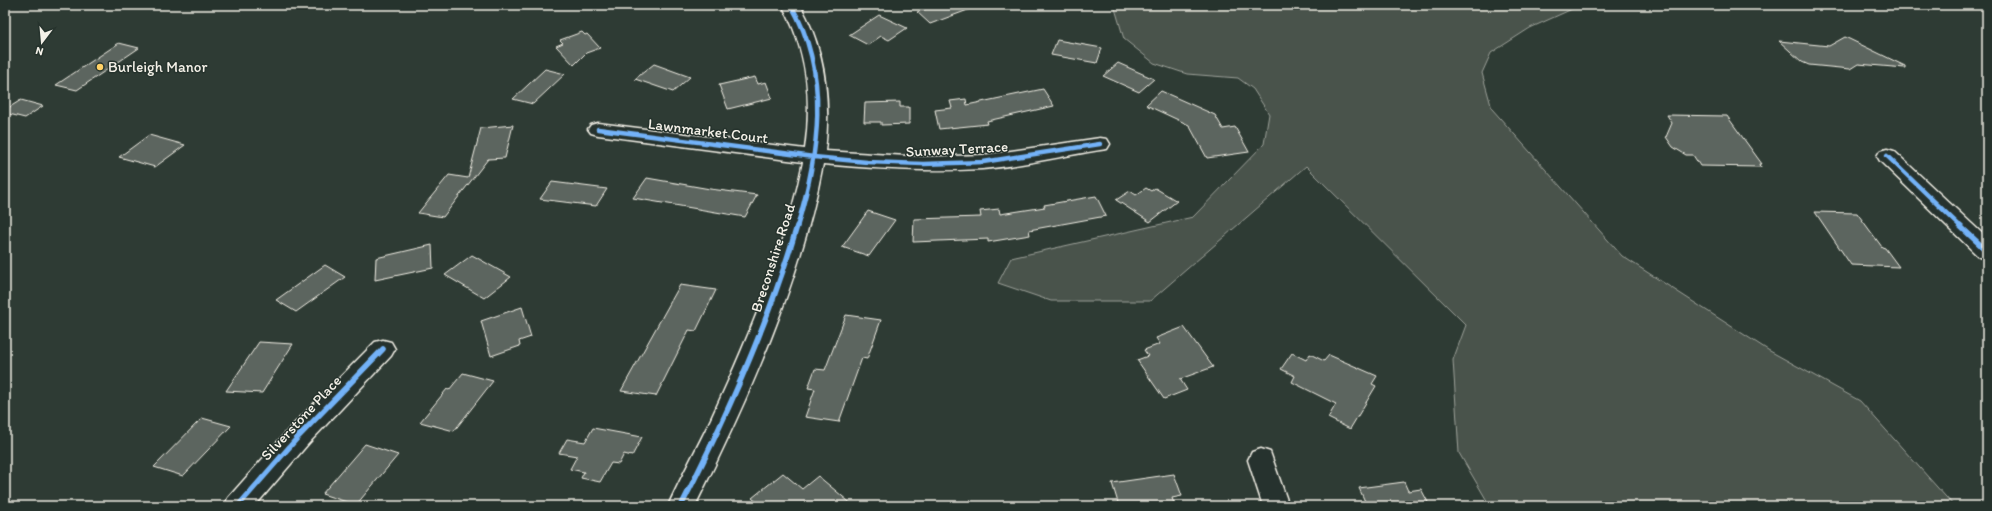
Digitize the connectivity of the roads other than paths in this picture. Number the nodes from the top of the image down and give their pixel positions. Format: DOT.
graph roads {
  1 [pos="796,6"];
  2 [pos="598,129"];
  3 [pos="1100,144"];
  4 [pos="1887,156"];
  5 [pos="814,158"];
  6 [pos="1987,251"];
  7 [pos="383,349"];
  8 [pos="1261,460"];
  9 [pos="238,506"];
  10 [pos="681,506"];
  11 [pos="1276,506"];
  1 -- 5 [label="street, Breconshire Road"];
  2 -- 5 [label="street, Lawnmarket Court"];
  3 -- 5 [label="street, Sunway Terrace"];
  4 -- 6 [label="street"];
  5 -- 10 [label="street, Breconshire Road"];
  7 -- 9 [label="street, Silverstone Place"];
  8 -- 11 [label="street"];
}
